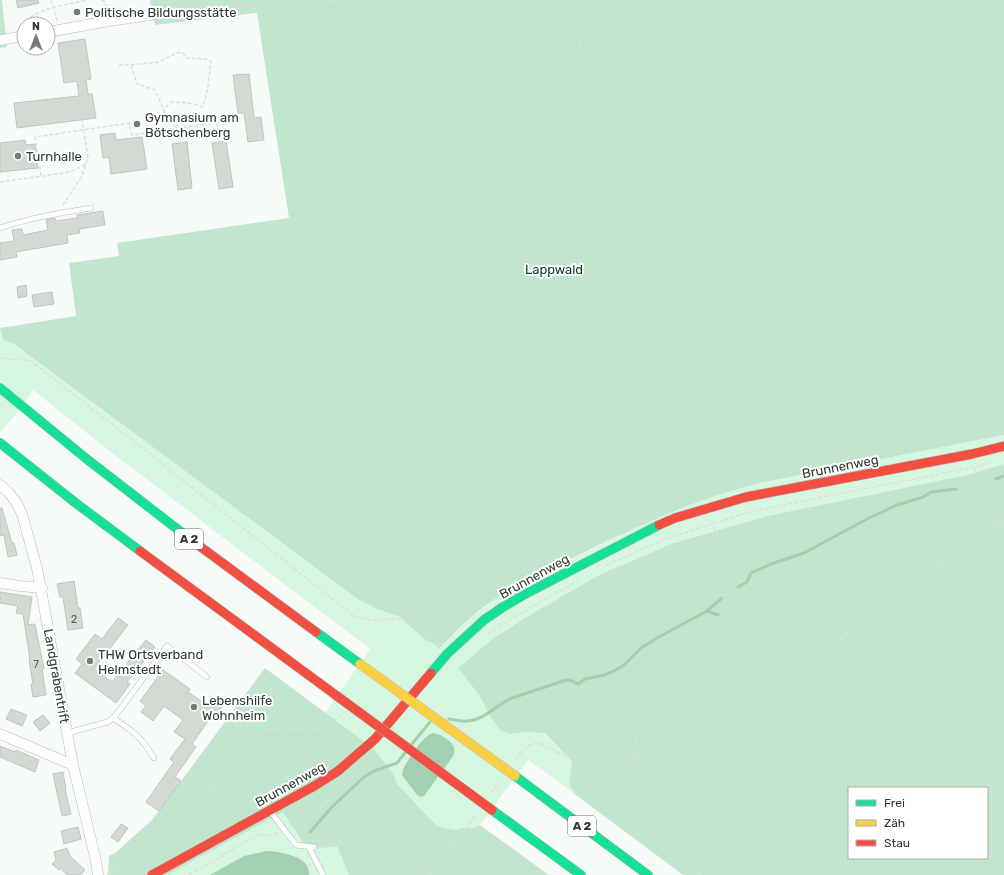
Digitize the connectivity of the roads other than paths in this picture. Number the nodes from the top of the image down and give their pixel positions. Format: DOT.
graph roads {
  1 [pos="157,14"];
  2 [pos="56,31"];
  3 [pos="16,37"];
  4 [pos="0,40"];
  5 [pos="91,208"];
  6 [pos="0,228"];
  7 [pos="0,388"];
  8 [pos="0,443"];
  9 [pos="1004,446"];
  10 [pos="0,485"];
  11 [pos="0,583"];
  12 [pos="42,588"];
  13 [pos="207,677"];
  14 [pos="113,718"];
  15 [pos="67,733"];
  16 [pos="0,734"];
  17 [pos="154,758"];
  18 [pos="73,765"];
  19 [pos="270,811"];
  20 [pos="98,875"];
  21 [pos="152,875"];
  22 [pos="323,875"];
  23 [pos="581,875"];
  24 [pos="648,875"];
  1 -- 2 [label="street"];
  3 -- 4 [label="street"];
  5 -- 6 [label="lane"];
  7 -- 24 [label="main road, A 2, bridge"];
  8 -- 23 [label="main road, bridge"];
  9 -- 19 [label="main road, Brunnenweg"];
  10 -- 12 [label="street, Landgrabentrift"];
  11 -- 12 [label="street"];
  12 -- 15 [label="street, Landgrabentrift"];
  13 -- 14 [label="lane"];
  14 -- 15 [label="lane"];
  14 -- 17 [label="lane"];
  15 -- 18 [label="street, Landgrabentrift"];
  16 -- 18 [label="street"];
  18 -- 20 [label="street, Landgrabentrift"];
  19 -- 21 [label="main road, Brunnenweg"];
  19 -- 22 [label="lane"];
}
